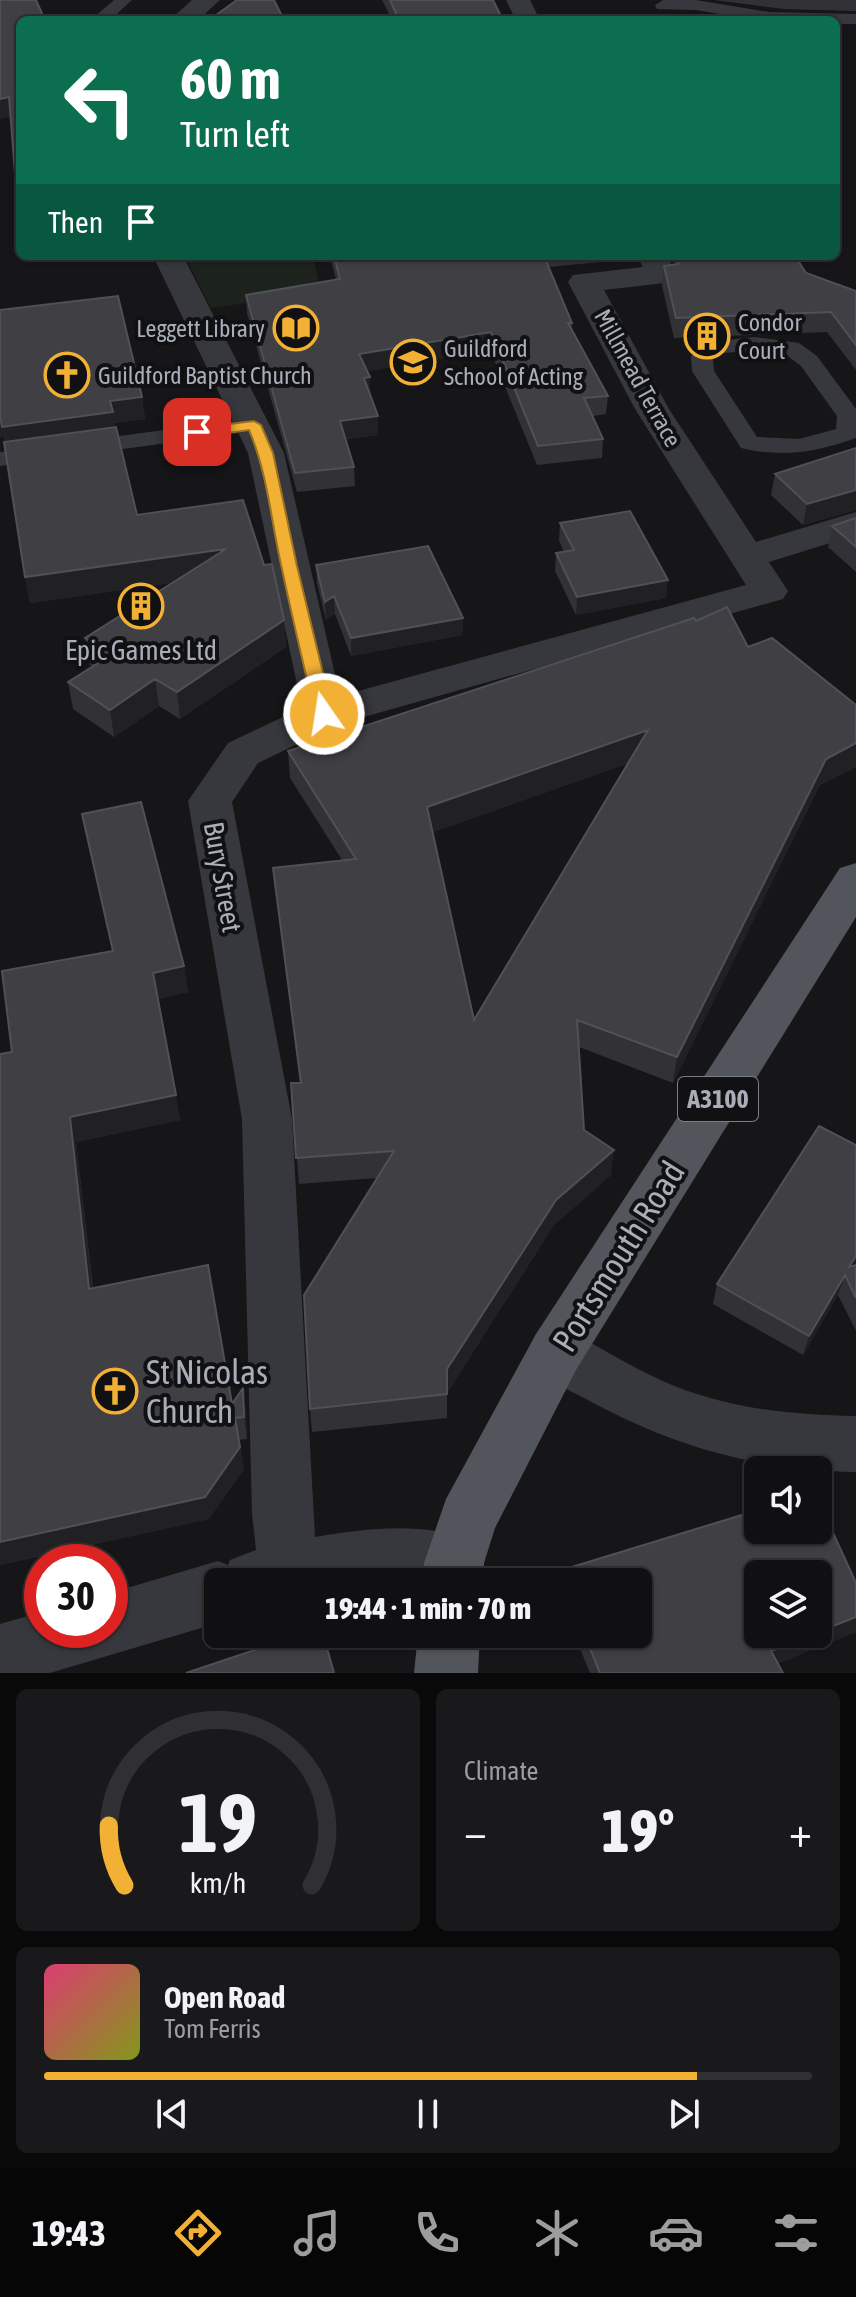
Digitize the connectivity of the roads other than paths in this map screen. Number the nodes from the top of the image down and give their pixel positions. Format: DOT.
graph roads {
  1 [pos="124,0"];
  2 [pos="208,0"];
  3 [pos="663,5"];
  4 [pos="105,16"];
  5 [pos="187,16"];
  6 [pos="763,16"];
  7 [pos="170,260"];
  8 [pos="654,260"];
  9 [pos="254,425"];
  10 [pos="852,434"];
  11 [pos="0,459"];
  12 [pos="856,523"];
  13 [pos="758,574"];
  14 [pos="324,714"];
  15 [pos="856,880"];
  16 [pos="556,1352"];
  17 [pos="856,1444"];
  18 [pos="272,1568"];
  19 [pos="329,1568"];
  20 [pos="442,1568"];
  21 [pos="454,1568"];
  22 [pos="204,1596"];
  23 [pos="128,1619"];
  24 [pos="28,1648"];
  25 [pos="448,1648"];
  26 [pos="0,1656"];
  27 [pos="446,1673"];
  1 -- 4 [label="lane"];
  2 -- 5 [label="street"];
  3 -- 6 [label="lane"];
  7 -- 9 [label="street"];
  8 -- 13 [label="street, Millmead Terrace"];
  9 -- 11 [label="lane"];
  9 -- 14 [label="street"];
  10 -- 10 [label="lane"];
  12 -- 13 [label="street, Bury Street"];
  13 -- 14 [label="street, Bury Street"];
  14 -- 18 [label="street, Bury Street"];
  15 -- 16 [label="main road, Portsmouth Road / A3100"];
  16 -- 17 [label="street"];
  16 -- 21 [label="main road, Portsmouth Road / A3100"];
  19 -- 20 [label="street"];
  22 -- 23 [label="street"];
  24 -- 26 [label="street"];
  25 -- 27 [label="main road"];
}
